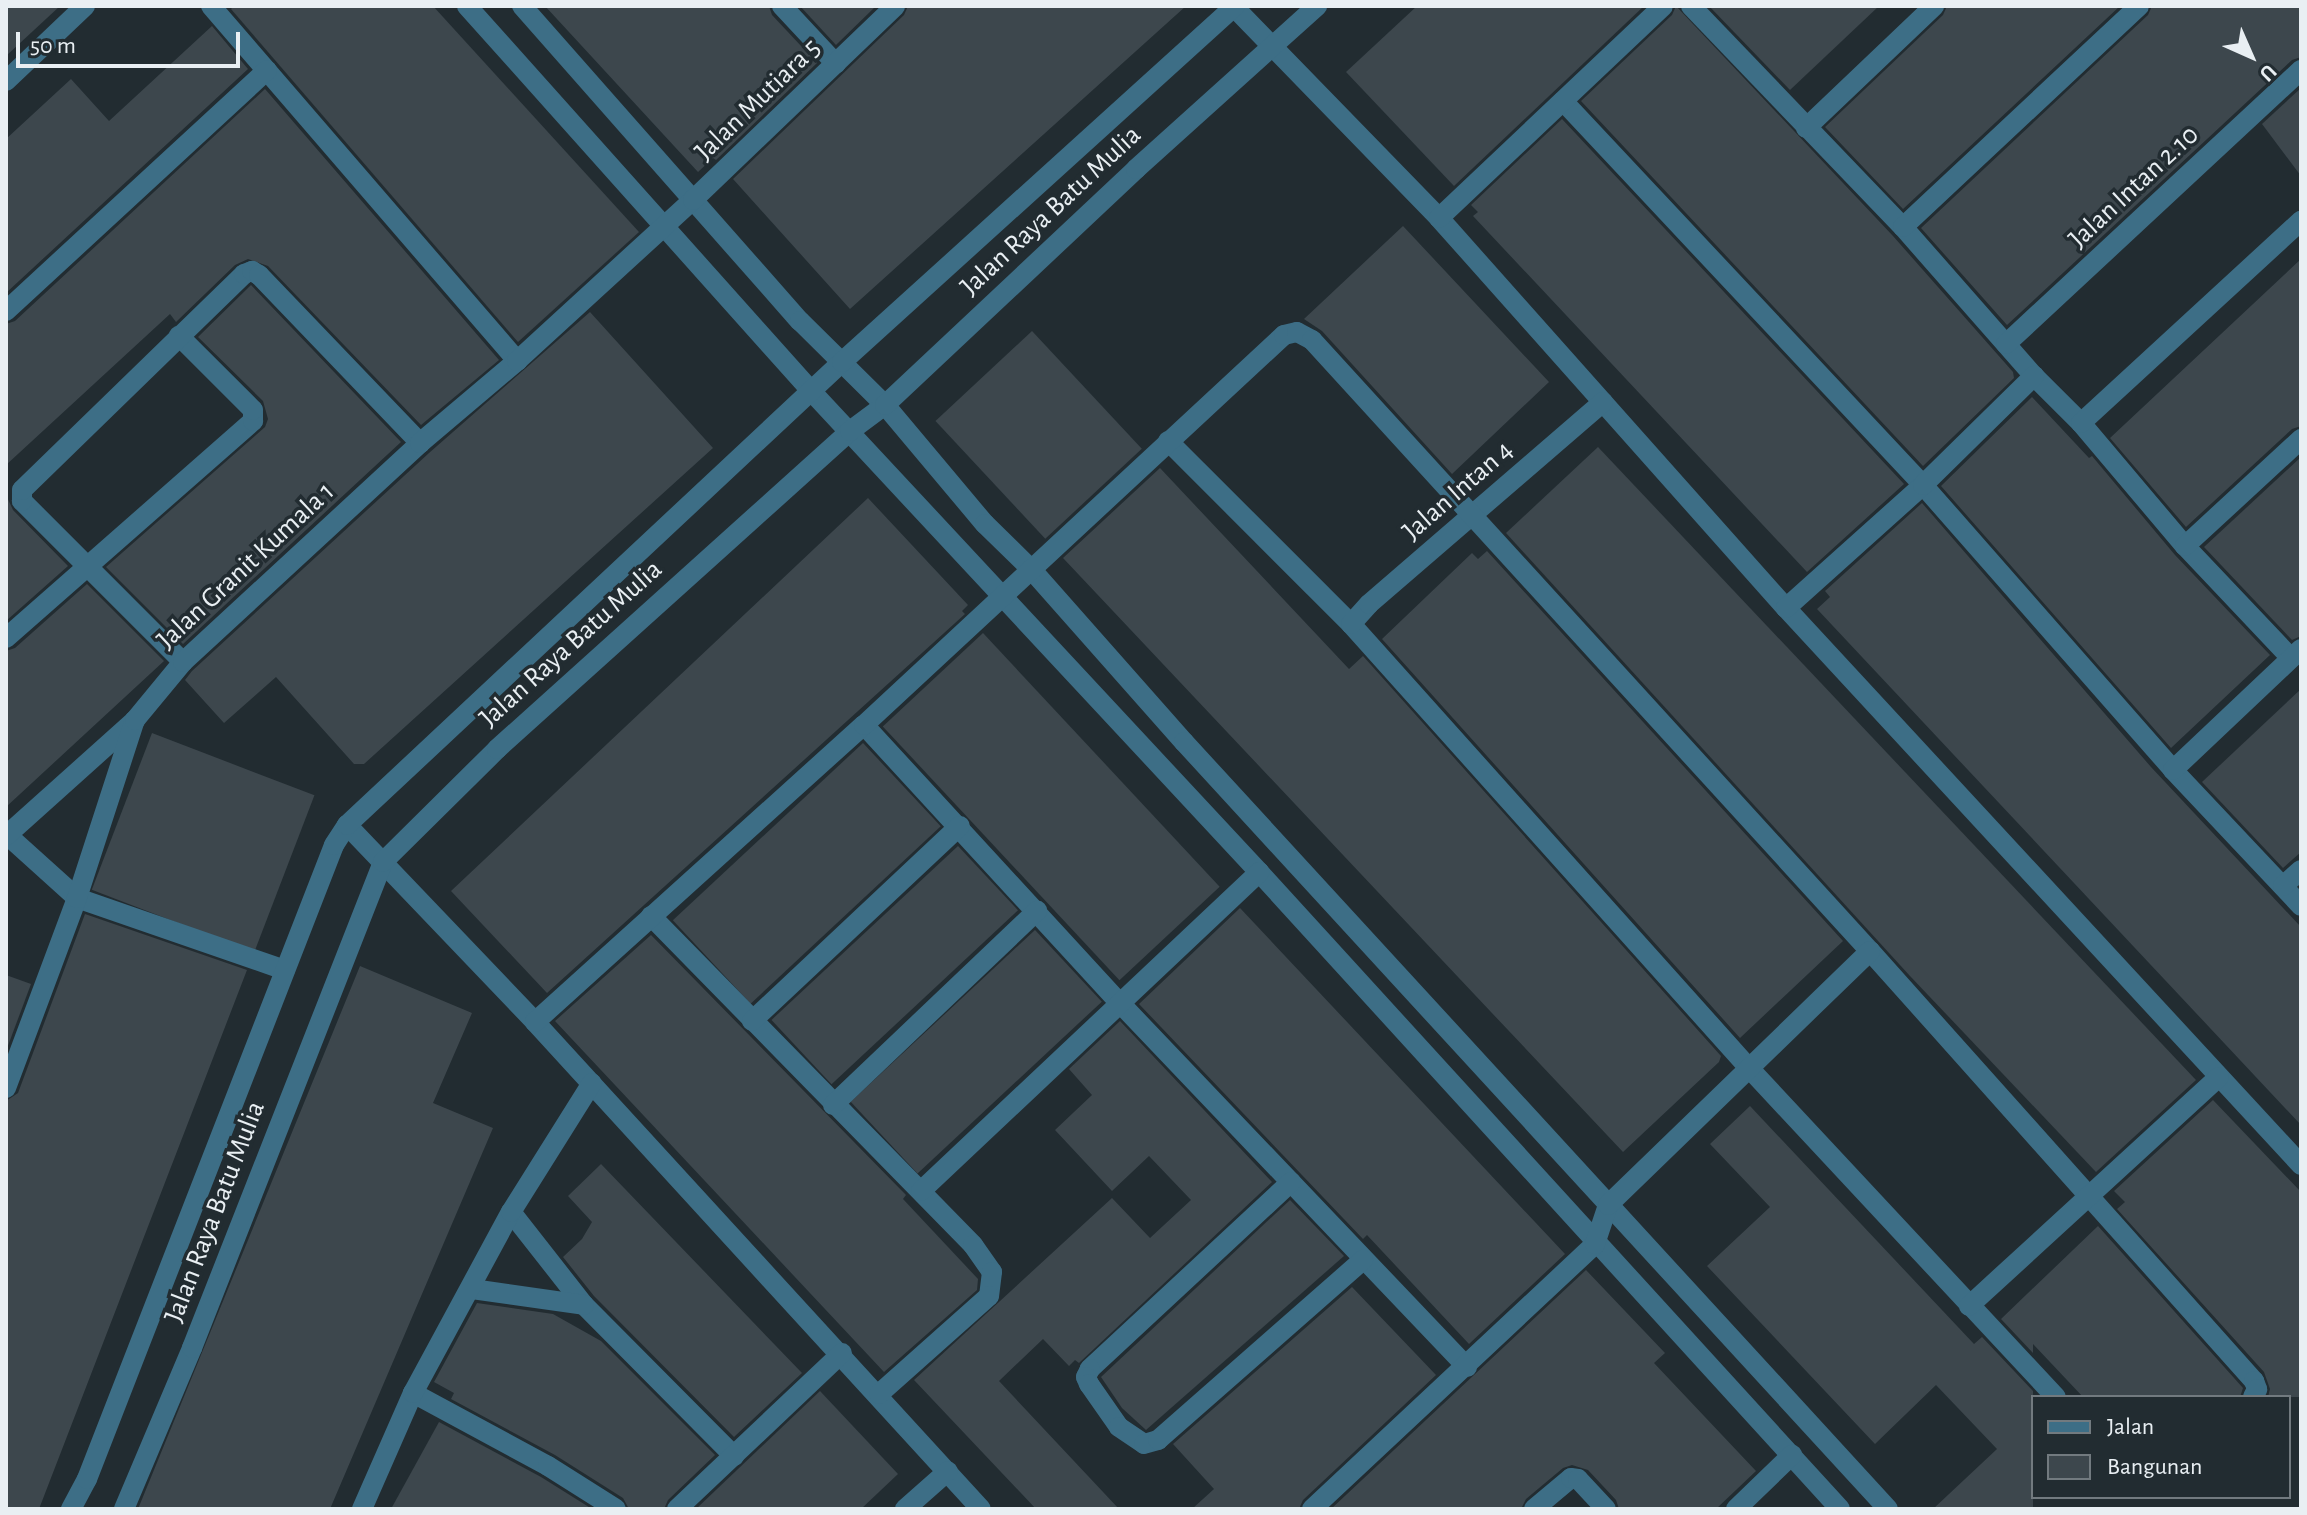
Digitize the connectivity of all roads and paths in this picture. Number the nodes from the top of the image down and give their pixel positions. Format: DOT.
graph roads {
  1 [pos="85,6"];
  2 [pos="211,6"];
  3 [pos="467,6"];
  4 [pos="522,6"];
  5 [pos="782,6"];
  6 [pos="895,6"];
  7 [pos="1317,6"];
  8 [pos="1663,6"];
  9 [pos="1691,6"];
  10 [pos="1934,6"];
  11 [pos="2139,6"];
  12 [pos="1234,7"];
  13 [pos="1274,47"];
  14 [pos="836,64"];
  15 [pos="267,70"];
  16 [pos="2301,70"];
  17 [pos="6,81"];
  18 [pos="1563,101"];
  19 [pos="1806,128"];
  20 [pos="693,200"];
  21 [pos="1439,218"];
  22 [pos="2301,221"];
  23 [pos="665,226"];
  24 [pos="1903,227"];
  25 [pos="6,311"];
  26 [pos="179,336"];
  27 [pos="2006,344"];
  28 [pos="517,361"];
  29 [pos="842,362"];
  30 [pos="2034,376"];
  31 [pos="813,393"];
  32 [pos="1603,402"];
  33 [pos="885,405"];
  34 [pos="2081,423"];
  35 [pos="850,431"];
  36 [pos="2301,439"];
  37 [pos="1168,441"];
  38 [pos="420,443"];
  39 [pos="1923,485"];
  40 [pos="1472,517"];
  41 [pos="2185,546"];
  42 [pos="89,566"];
  43 [pos="1031,569"];
  44 [pos="1002,595"];
  45 [pos="1786,608"];
  46 [pos="1351,624"];
  47 [pos="6,638"];
  48 [pos="2296,653"];
  49 [pos="183,662"];
  50 [pos="135,720"];
  51 [pos="864,725"];
  52 [pos="2173,770"];
  53 [pos="347,825"];
  54 [pos="960,826"];
  55 [pos="6,835"];
  56 [pos="383,862"];
  57 [pos="2301,870"];
  58 [pos="1259,872"];
  59 [pos="2283,886"];
  60 [pos="77,898"];
  61 [pos="2301,906"];
  62 [pos="1037,911"];
  63 [pos="651,916"];
  64 [pos="1870,951"];
  65 [pos="285,970"];
  66 [pos="1120,1003"];
  67 [pos="752,1021"];
  68 [pos="535,1022"];
  69 [pos="1749,1068"];
  70 [pos="2219,1077"];
  71 [pos="592,1083"];
  72 [pos="6,1088"];
  73 [pos="833,1105"];
  74 [pos="2301,1165"];
  75 [pos="1291,1182"];
  76 [pos="921,1191"];
  77 [pos="2090,1197"];
  78 [pos="1608,1205"];
  79 [pos="511,1212"];
  80 [pos="1595,1244"];
  81 [pos="1363,1260"];
  82 [pos="472,1289"];
  83 [pos="584,1305"];
  84 [pos="1969,1306"];
  85 [pos="842,1353"];
  86 [pos="1467,1367"];
  87 [pos="413,1393"];
  88 [pos="879,1394"];
  89 [pos="2054,1395"];
  90 [pos="2254,1395"];
  91 [pos="1792,1455"];
  92 [pos="734,1456"];
  93 [pos="948,1471"];
  94 [pos="71,1509"];
  95 [pos="124,1509"];
  96 [pos="362,1509"];
  97 [pos="616,1509"];
  98 [pos="677,1509"];
  99 [pos="905,1509"];
  100 [pos="981,1509"];
  101 [pos="1312,1509"];
  102 [pos="1534,1509"];
  103 [pos="1606,1509"];
  104 [pos="1736,1509"];
  105 [pos="1840,1509"];
  106 [pos="1888,1509"];
  1 -- 17 [label="street"];
  2 -- 15 [label="street"];
  3 -- 23 [label="street"];
  4 -- 20 [label="street"];
  5 -- 14 [label="street"];
  6 -- 14 [label="street, Jalan Mutiara 5"];
  7 -- 13 [label="street, Jalan Raya Batu Mulia"];
  8 -- 18 [label="street"];
  9 -- 19 [label="street"];
  10 -- 19 [label="street"];
  11 -- 24 [label="street"];
  12 -- 13 [label="street"];
  12 -- 29 [label="street"];
  13 -- 21 [label="street"];
  13 -- 33 [label="street, Jalan Raya Batu Mulia"];
  14 -- 20 [label="street, Jalan Mutiara 5"];
  15 -- 25 [label="street"];
  15 -- 28 [label="street"];
  16 -- 27 [label="street, Jalan Intan 2.10"];
  18 -- 21 [label="street"];
  18 -- 39 [label="street"];
  19 -- 24 [label="street"];
  20 -- 23 [label="street, Jalan Granit Kumala 1"];
  20 -- 29 [label="street"];
  21 -- 32 [label="street"];
  22 -- 34 [label="street"];
  23 -- 28 [label="street, Jalan Granit Kumala 1"];
  23 -- 31 [label="street"];
  24 -- 27 [label="street"];
  26 -- 38 [label="street"];
  26 -- 42 [label="street"];
  26 -- 42 [label="street"];
  27 -- 30 [label="street"];
  28 -- 38 [label="street, Jalan Granit Kumala 1"];
  29 -- 31 [label="street"];
  29 -- 33 [label="street"];
  30 -- 34 [label="street"];
  30 -- 39 [label="street"];
  31 -- 35 [label="street"];
  31 -- 53 [label="street"];
  32 -- 40 [label="street, Jalan Intan 4"];
  32 -- 45 [label="street"];
  33 -- 35 [label="street, Jalan Raya Batu Mulia"];
  33 -- 43 [label="street"];
  34 -- 41 [label="street"];
  35 -- 44 [label="street"];
  35 -- 56 [label="street, Jalan Raya Batu Mulia"];
  36 -- 41 [label="street"];
  37 -- 40 [label="street"];
  37 -- 43 [label="street"];
  37 -- 46 [label="street"];
  38 -- 49 [label="street, Jalan Granit Kumala 1"];
  39 -- 45 [label="street"];
  39 -- 52 [label="street"];
  40 -- 46 [label="street, Jalan Intan 4"];
  40 -- 64 [label="street"];
  41 -- 48 [label="street"];
  42 -- 47 [label="street"];
  42 -- 49 [label="street"];
  43 -- 44 [label="street"];
  43 -- 78 [label="street"];
  44 -- 51 [label="street"];
  44 -- 58 [label="street"];
  45 -- 70 [label="street"];
  46 -- 69 [label="street"];
  48 -- 52 [label="street"];
  49 -- 50 [label="street, Jalan Granit Kumala 1"];
  50 -- 55 [label="street"];
  50 -- 60 [label="street, Jalan Granit Kumala 1"];
  51 -- 54 [label="street"];
  51 -- 63 [label="street"];
  52 -- 59 [label="street"];
  53 -- 56 [label="street"];
  53 -- 65 [label="street"];
  54 -- 62 [label="street"];
  54 -- 67 [label="street"];
  55 -- 60 [label="street"];
  56 -- 68 [label="street"];
  56 -- 95 [label="street, Jalan Raya Batu Mulia"];
  57 -- 59 [label="street"];
  58 -- 66 [label="street"];
  58 -- 80 [label="street"];
  59 -- 61 [label="street"];
  60 -- 65 [label="street"];
  60 -- 72 [label="street, Jalan Granit Kumala 1"];
  62 -- 66 [label="street"];
  62 -- 73 [label="street"];
  63 -- 67 [label="street"];
  63 -- 68 [label="street"];
  64 -- 69 [label="street"];
  64 -- 77 [label="street"];
  65 -- 94 [label="street"];
  66 -- 75 [label="street"];
  66 -- 76 [label="street"];
  67 -- 73 [label="street"];
  68 -- 71 [label="street"];
  69 -- 78 [label="street"];
  69 -- 84 [label="street"];
  70 -- 74 [label="street"];
  70 -- 77 [label="street"];
  71 -- 79 [label="street"];
  71 -- 85 [label="street"];
  73 -- 76 [label="street"];
  75 -- 81 [label="street"];
  75 -- 81 [label="street"];
  76 -- 88 [label="street"];
  77 -- 84 [label="street"];
  77 -- 90 [label="street"];
  78 -- 80 [label="street"];
  78 -- 106 [label="street"];
  79 -- 82 [label="street"];
  79 -- 83 [label="street"];
  80 -- 86 [label="street"];
  80 -- 91 [label="street"];
  81 -- 86 [label="street"];
  82 -- 83 [label="street"];
  82 -- 87 [label="street"];
  83 -- 92 [label="street"];
  84 -- 89 [label="street"];
  85 -- 88 [label="street"];
  85 -- 92 [label="street"];
  86 -- 101 [label="street"];
  87 -- 96 [label="street"];
  87 -- 97 [label="street"];
  88 -- 93 [label="street"];
  91 -- 104 [label="street"];
  91 -- 105 [label="street"];
  92 -- 98 [label="street"];
  93 -- 99 [label="street"];
  93 -- 100 [label="street"];
  102 -- 103 [label="street"];
}
